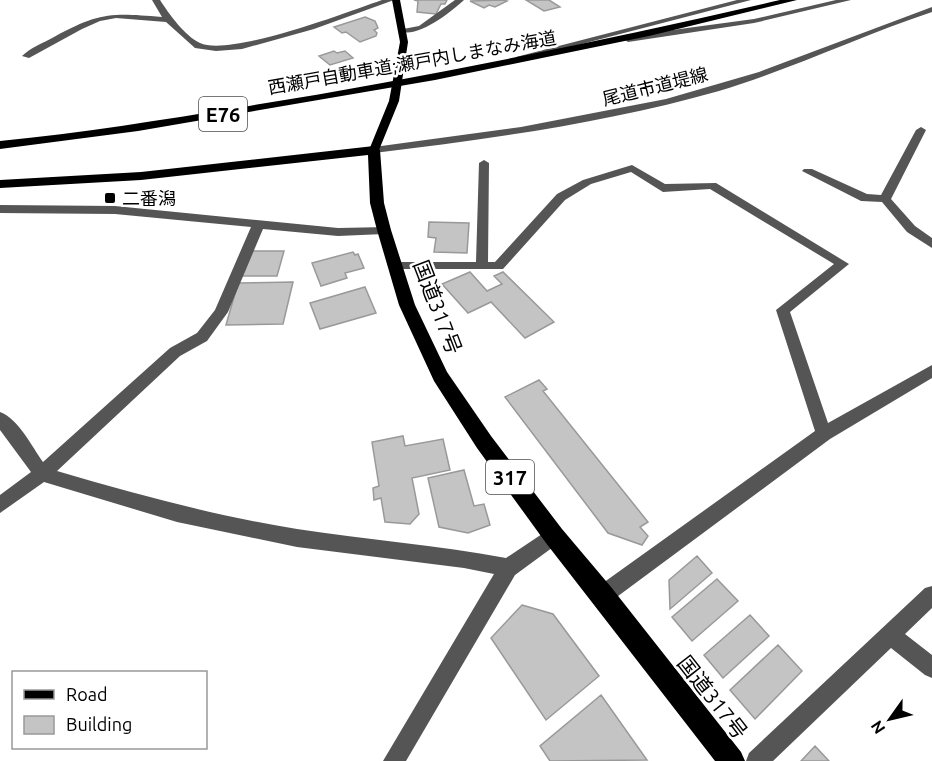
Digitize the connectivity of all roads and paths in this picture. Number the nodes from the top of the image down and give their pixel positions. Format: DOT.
graph roads {
  1 [pos="156,0"];
  2 [pos="390,0"];
  3 [pos="396,0"];
  4 [pos="460,0"];
  5 [pos="747,0"];
  6 [pos="792,0"];
  7 [pos="847,0"];
  8 [pos="932,9"];
  9 [pos="168,20"];
  10 [pos="402,30"];
  11 [pos="621,40"];
  12 [pos="26,56"];
  13 [pos="444,76"];
  14 [pos="921,130"];
  15 [pos="0,145"];
  16 [pos="374,150"];
  17 [pos="484,163"];
  18 [pos="808,171"];
  19 [pos="0,184"];
  20 [pos="885,199"];
  21 [pos="0,209"];
  22 [pos="259,223"];
  23 [pos="384,230"];
  24 [pos="932,244"];
  25 [pos="396,266"];
  26 [pos="482,266"];
  27 [pos="932,371"];
  28 [pos="0,419"];
  29 [pos="824,434"];
  30 [pos="42,474"];
  31 [pos="0,506"];
  32 [pos="554,536"];
  33 [pos="508,568"];
  34 [pos="603,595"];
  35 [pos="932,596"];
  36 [pos="890,634"];
  37 [pos="932,668"];
  38 [pos="394,761"];
  39 [pos="732,761"];
  40 [pos="758,761"];
  1 -- 9 [label="street"];
  2 -- 9 [label="street"];
  3 -- 10 [label="main road"];
  4 -- 10 [label="street"];
  5 -- 13 [label="street"];
  6 -- 11 [label="highway, 西瀬戸自動車道;瀬戸内しまなみ海道 / E76"];
  7 -- 11 [label="street"];
  8 -- 16 [label="street, 尾道市道堤線"];
  9 -- 12 [label="street"];
  10 -- 16 [label="main road"];
  11 -- 13 [label="highway, 西瀬戸自動車道;瀬戸内しまなみ海道 / E76"];
  13 -- 15 [label="highway, 西瀬戸自動車道;瀬戸内しまなみ海道 / E76"];
  14 -- 20 [label="street"];
  16 -- 19 [label="highway"];
  16 -- 23 [label="highway, 国道317号 / 317"];
  17 -- 26 [label="street"];
  18 -- 20 [label="street"];
  20 -- 24 [label="street"];
  21 -- 22 [label="street"];
  22 -- 23 [label="street"];
  22 -- 30 [label="street"];
  23 -- 25 [label="highway, 国道317号 / 317"];
  25 -- 26 [label="street"];
  25 -- 32 [label="highway, 国道317号 / 317"];
  26 -- 29 [label="street"];
  27 -- 29 [label="street"];
  28 -- 30 [label="street"];
  29 -- 34 [label="street"];
  30 -- 31 [label="street"];
  30 -- 33 [label="street"];
  32 -- 33 [label="street"];
  32 -- 34 [label="highway, 国道317号 / 317"];
  33 -- 38 [label="street"];
  34 -- 39 [label="highway, 国道317号 / 317"];
  35 -- 36 [label="street"];
  36 -- 37 [label="street"];
  36 -- 40 [label="street"];
}
